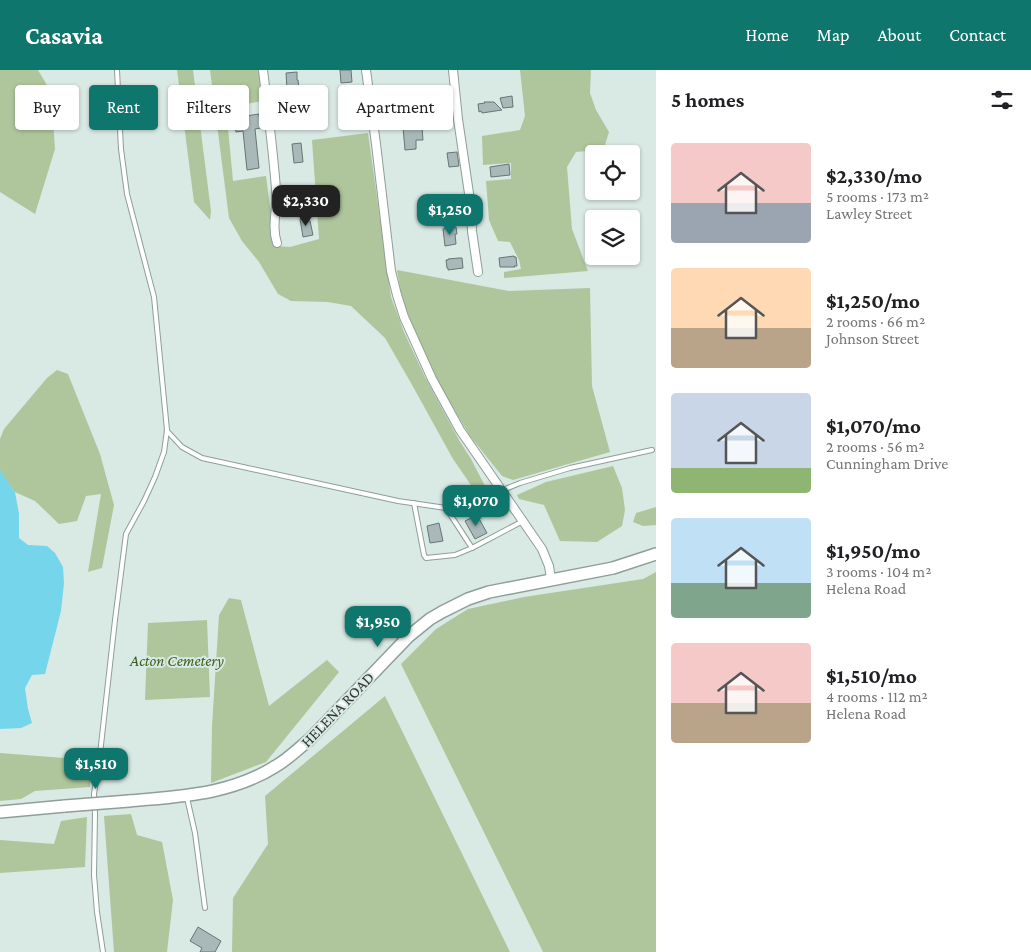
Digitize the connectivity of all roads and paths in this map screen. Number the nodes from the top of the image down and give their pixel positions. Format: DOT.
graph roads {
  1 [pos="118,70"];
  2 [pos="263,70"];
  3 [pos="366,70"];
  4 [pos="454,70"];
  5 [pos="277,243"];
  6 [pos="478,272"];
  7 [pos="167,430"];
  8 [pos="652,450"];
  9 [pos="503,490"];
  10 [pos="414,503"];
  11 [pos="524,521"];
  12 [pos="472,548"];
  13 [pos="656,554"];
  14 [pos="551,580"];
  15 [pos="187,796"];
  16 [pos="0,812"];
  17 [pos="205,908"];
  18 [pos="104,952"];
  1 -- 7 [label="lane"];
  2 -- 5 [label="street"];
  3 -- 9 [label="street"];
  4 -- 6 [label="street"];
  7 -- 10 [label="lane"];
  7 -- 18 [label="lane"];
  8 -- 9 [label="lane"];
  9 -- 11 [label="street"];
  10 -- 12 [label="lane"];
  10 -- 12 [label="lane"];
  11 -- 12 [label="lane"];
  11 -- 14 [label="street"];
  13 -- 14 [label="main road, HELENA ROAD"];
  14 -- 15 [label="main road, HELENA ROAD"];
  15 -- 16 [label="main road, HELENA ROAD, bridge"];
  15 -- 17 [label="lane"];
}
